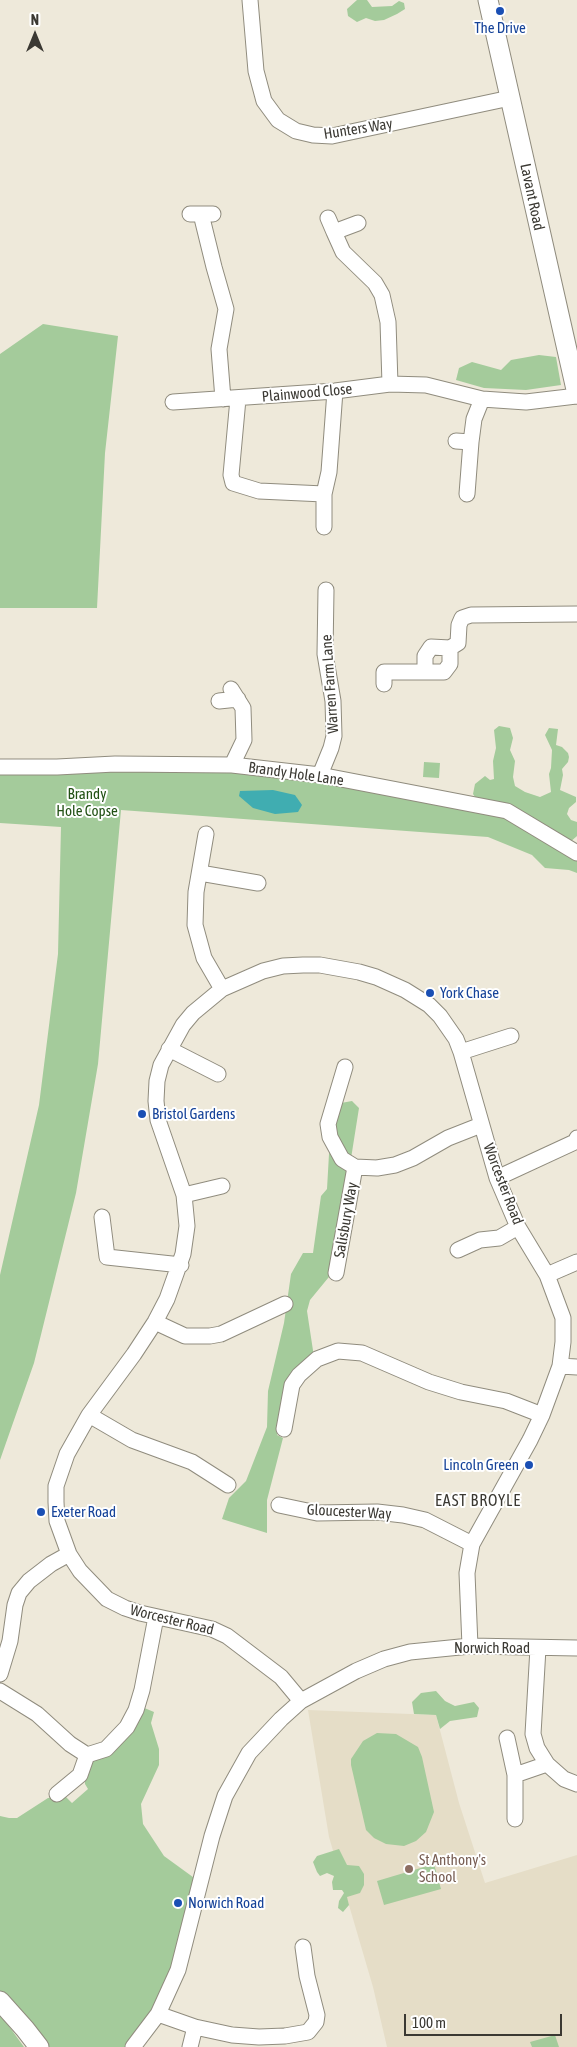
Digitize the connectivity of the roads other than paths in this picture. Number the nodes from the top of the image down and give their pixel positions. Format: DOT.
graph roads {
  1 [pos="250,0"];
  2 [pos="488,0"];
  3 [pos="510,98"];
  4 [pos="201,214"];
  5 [pos="328,218"];
  6 [pos="358,223"];
  7 [pos="334,232"];
  8 [pos="390,384"];
  9 [pos="335,391"];
  10 [pos="577,395"];
  11 [pos="231,399"];
  12 [pos="482,399"];
  13 [pos="173,402"];
  14 [pos="324,494"];
  15 [pos="467,494"];
  16 [pos="324,527"];
  17 [pos="326,590"];
  18 [pos="577,614"];
  19 [pos="384,684"];
  20 [pos="219,701"];
  21 [pos="232,765"];
  22 [pos="0,767"];
  23 [pos="320,775"];
  24 [pos="206,834"];
  25 [pos="577,853"];
  26 [pos="200,873"];
  27 [pos="258,883"];
  28 [pos="222,989"];
  29 [pos="511,1036"];
  30 [pos="169,1049"];
  31 [pos="461,1052"];
  32 [pos="345,1067"];
  33 [pos="218,1074"];
  34 [pos="481,1125"];
  35 [pos="577,1138"];
  36 [pos="355,1167"];
  37 [pos="497,1178"];
  38 [pos="222,1186"];
  39 [pos="184,1195"];
  40 [pos="102,1217"];
  41 [pos="518,1226"];
  42 [pos="458,1250"];
  43 [pos="577,1262"];
  44 [pos="181,1265"];
  45 [pos="336,1272"];
  46 [pos="547,1276"];
  47 [pos="285,1304"];
  48 [pos="155,1322"];
  49 [pos="560,1366"];
  50 [pos="577,1367"];
  51 [pos="89,1415"];
  52 [pos="542,1415"];
  53 [pos="284,1429"];
  54 [pos="228,1485"];
  55 [pos="279,1505"];
  56 [pos="472,1544"];
  57 [pos="69,1554"];
  58 [pos="156,1617"];
  59 [pos="470,1646"];
  60 [pos="538,1648"];
  61 [pos="577,1648"];
  62 [pos="0,1674"];
  63 [pos="0,1691"];
  64 [pos="301,1701"];
  65 [pos="507,1738"];
  66 [pos="88,1755"];
  67 [pos="547,1764"];
  68 [pos="515,1775"];
  69 [pos="577,1784"];
  70 [pos="57,1794"];
  71 [pos="515,1819"];
  72 [pos="303,1947"];
  73 [pos="0,2002"];
  74 [pos="158,2014"];
  75 [pos="195,2027"];
  76 [pos="39,2047"];
  77 [pos="133,2047"];
  78 [pos="190,2047"];
  1 -- 3 [label="street, Hunters Way"];
  2 -- 3 [label="main road, Lavant Road"];
  3 -- 10 [label="main road, Lavant Road"];
  4 -- 11 [label="street"];
  5 -- 7 [label="street"];
  6 -- 7 [label="street"];
  7 -- 8 [label="street"];
  8 -- 9 [label="street, Plainwood Close"];
  8 -- 12 [label="street, Plainwood Close"];
  9 -- 11 [label="street, Plainwood Close"];
  9 -- 14 [label="street"];
  10 -- 12 [label="street, Plainwood Close"];
  11 -- 13 [label="street, Plainwood Close"];
  11 -- 14 [label="street"];
  12 -- 15 [label="street"];
  14 -- 16 [label="street"];
  17 -- 23 [label="street, Warren Farm Lane"];
  18 -- 19 [label="street"];
  20 -- 21 [label="street"];
  21 -- 22 [label="street, Brandy Hole Lane"];
  21 -- 23 [label="street, Brandy Hole Lane"];
  23 -- 25 [label="street, Brandy Hole Lane"];
  24 -- 26 [label="street"];
  26 -- 27 [label="street"];
  26 -- 28 [label="street"];
  28 -- 30 [label="street, Worcester Road"];
  28 -- 31 [label="street, Worcester Road"];
  29 -- 31 [label="street"];
  30 -- 33 [label="street"];
  30 -- 39 [label="street, Worcester Road"];
  31 -- 34 [label="street, Worcester Road"];
  32 -- 36 [label="street"];
  34 -- 36 [label="street"];
  34 -- 37 [label="street, Worcester Road"];
  35 -- 37 [label="street"];
  36 -- 45 [label="street, Salisbury Way"];
  37 -- 41 [label="street, Worcester Road"];
  38 -- 39 [label="street"];
  39 -- 44 [label="street, Worcester Road"];
  40 -- 44 [label="street"];
  41 -- 42 [label="street"];
  41 -- 46 [label="street, Worcester Road"];
  43 -- 46 [label="street"];
  44 -- 48 [label="street, Worcester Road"];
  46 -- 49 [label="street, Worcester Road"];
  47 -- 48 [label="street"];
  48 -- 51 [label="street, Worcester Road"];
  49 -- 50 [label="street"];
  49 -- 52 [label="street, Worcester Road"];
  51 -- 54 [label="street"];
  51 -- 57 [label="street, Worcester Road"];
  52 -- 53 [label="street"];
  52 -- 56 [label="street, Worcester Road"];
  55 -- 56 [label="street, Gloucester Way"];
  56 -- 59 [label="street, Worcester Road"];
  57 -- 58 [label="street, Worcester Road"];
  57 -- 62 [label="street"];
  58 -- 64 [label="street, Worcester Road"];
  58 -- 66 [label="street"];
  59 -- 60 [label="street, Norwich Road"];
  59 -- 64 [label="street, Norwich Road"];
  60 -- 61 [label="street, Norwich Road"];
  60 -- 67 [label="street"];
  63 -- 66 [label="street"];
  64 -- 74 [label="street, Norwich Road"];
  65 -- 68 [label="street"];
  66 -- 70 [label="street"];
  67 -- 68 [label="street"];
  67 -- 69 [label="street"];
  68 -- 71 [label="street"];
  72 -- 75 [label="street"];
  73 -- 76 [label="main road"];
  74 -- 75 [label="street"];
  74 -- 77 [label="street, Norwich Road"];
  75 -- 78 [label="street"];
}
